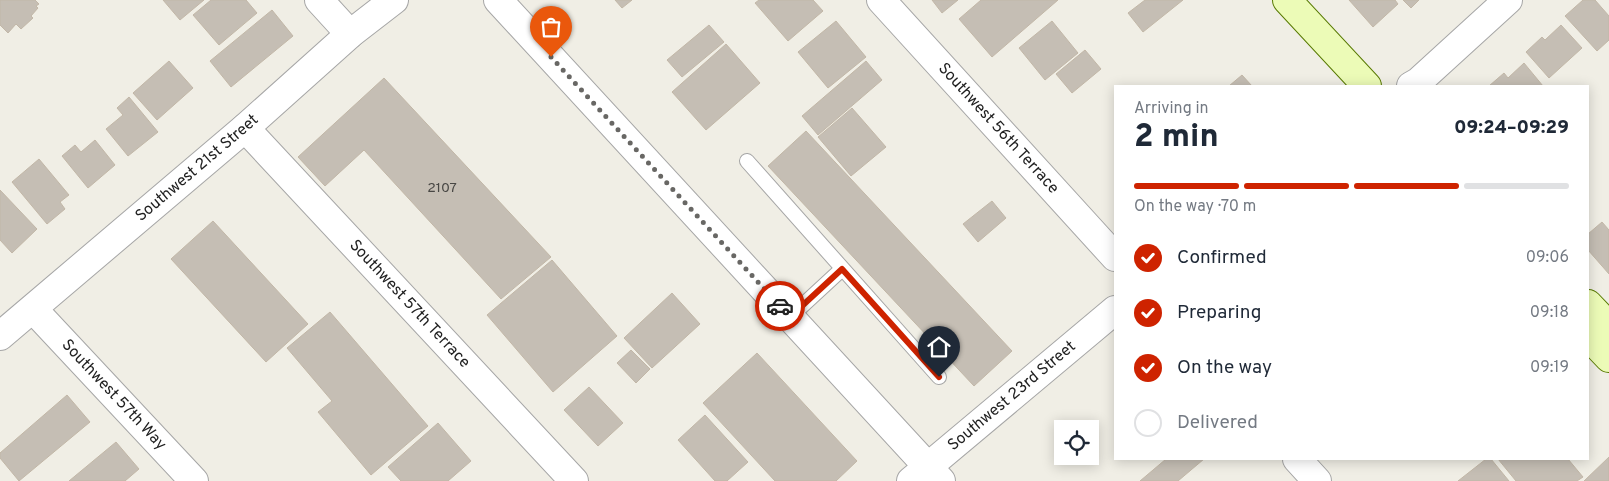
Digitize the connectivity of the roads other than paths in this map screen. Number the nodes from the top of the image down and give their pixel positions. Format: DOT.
graph roads {
  1 [pos="319,0"];
  2 [pos="394,0"];
  3 [pos="498,0"];
  4 [pos="881,0"];
  5 [pos="1287,0"];
  6 [pos="1508,0"];
  7 [pos="350,34"];
  8 [pos="1366,85"];
  9 [pos="1413,85"];
  10 [pos="245,128"];
  11 [pos="747,161"];
  12 [pos="1114,256"];
  13 [pos="842,269"];
  14 [pos="1589,305"];
  15 [pos="33,310"];
  16 [pos="1114,311"];
  17 [pos="790,317"];
  18 [pos="1609,326"];
  19 [pos="0,336"];
  20 [pos="1589,337"];
  21 [pos="1609,358"];
  22 [pos="939,377"];
  23 [pos="1298,460"];
  24 [pos="927,476"];
  25 [pos="194,481"];
  26 [pos="574,481"];
  27 [pos="1318,481"];
  1 -- 7 [label="street"];
  2 -- 7 [label="street, Southwest 21st Street"];
  3 -- 17 [label="street"];
  4 -- 12 [label="street, Southwest 56th Terrace"];
  5 -- 8 [label="street"];
  6 -- 9 [label="street"];
  7 -- 10 [label="street, Southwest 21st Street"];
  10 -- 15 [label="street, Southwest 21st Street"];
  10 -- 26 [label="street, Southwest 57th Terrace"];
  11 -- 13 [label="lane"];
  13 -- 17 [label="lane"];
  13 -- 22 [label="lane"];
  14 -- 18 [label="street"];
  15 -- 19 [label="street, Southwest 21st Street"];
  15 -- 25 [label="street, Southwest 57th Way"];
  16 -- 24 [label="street, Southwest 23rd Street"];
  17 -- 24 [label="street"];
  20 -- 21 [label="street"];
  23 -- 27 [label="street"];
}
